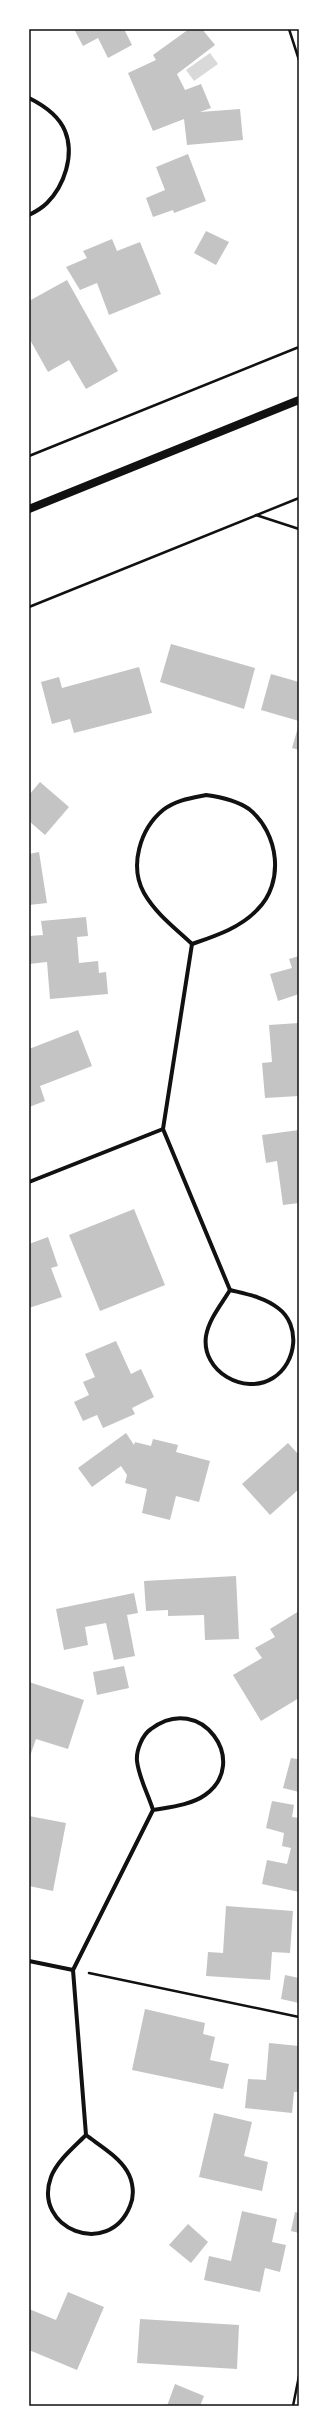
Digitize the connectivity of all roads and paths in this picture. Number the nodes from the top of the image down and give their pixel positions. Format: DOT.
graph roads {
  1 [pos="289,29"];
  2 [pos="299,60"];
  3 [pos="29,98"];
  4 [pos="29,216"];
  5 [pos="299,347"];
  6 [pos="299,400"];
  7 [pos="29,456"];
  8 [pos="299,498"];
  9 [pos="29,509"];
  10 [pos="256,515"];
  11 [pos="299,529"];
  12 [pos="29,607"];
  13 [pos="192,944"];
  14 [pos="163,1129"];
  15 [pos="29,1182"];
  16 [pos="230,1290"];
  17 [pos="153,1810"];
  18 [pos="29,1961"];
  19 [pos="73,1970"];
  20 [pos="299,2017"];
  21 [pos="86,2135"];
  22 [pos="299,2376"];
  23 [pos="293,2406"];
  1 -- 2 [label="path"];
  3 -- 4 [label="street"];
  5 -- 7 [label="path"];
  6 -- 9 [label="main road"];
  8 -- 10 [label="path"];
  10 -- 11 [label="path"];
  10 -- 12 [label="path"];
  13 -- 13 [label="street"];
  13 -- 14 [label="street"];
  14 -- 15 [label="street"];
  14 -- 16 [label="street"];
  16 -- 16 [label="street"];
  17 -- 17 [label="street"];
  17 -- 19 [label="street"];
  18 -- 19 [label="street"];
  19 -- 20 [label="path"];
  19 -- 21 [label="street"];
  21 -- 21 [label="street"];
  22 -- 23 [label="path"];
}
